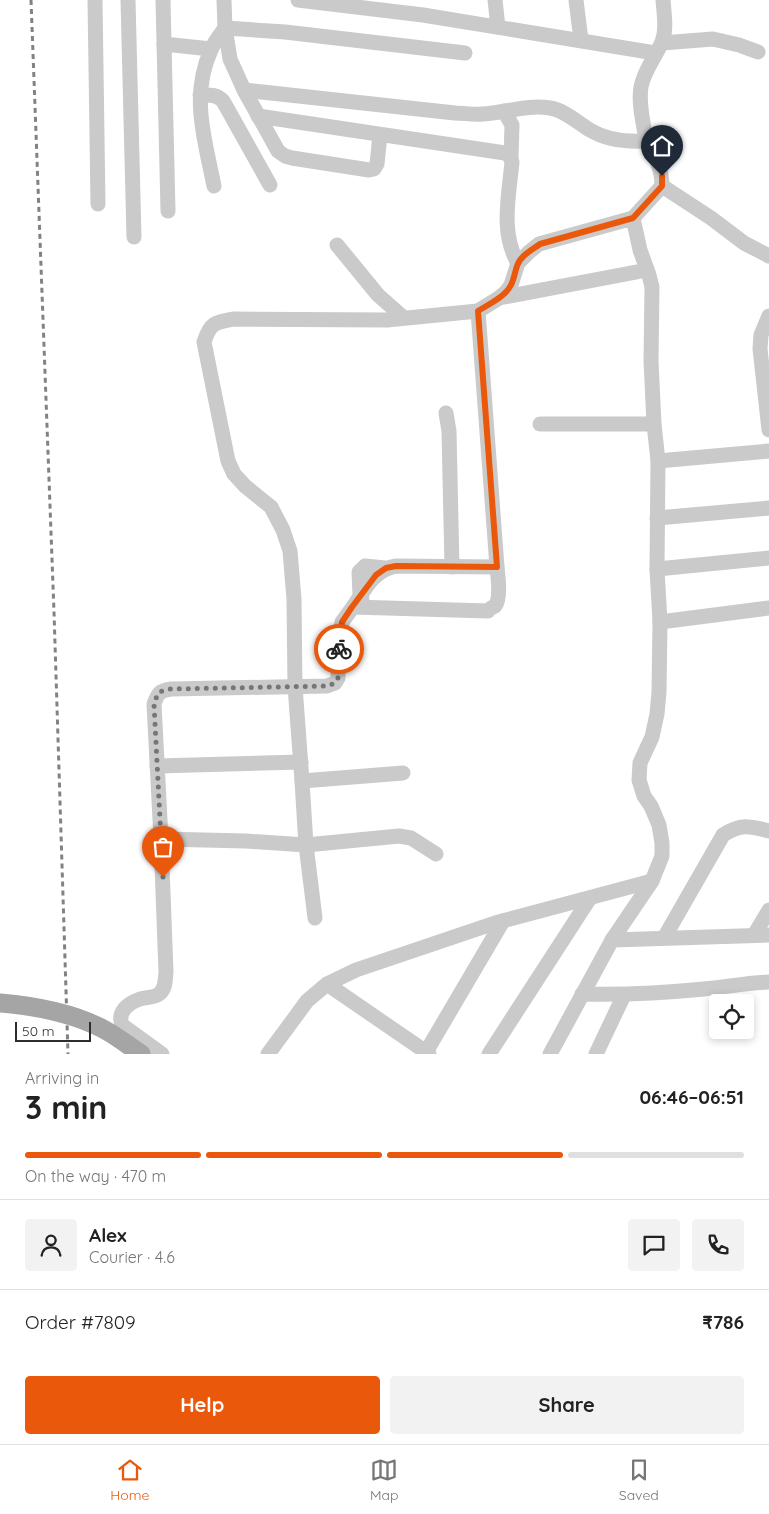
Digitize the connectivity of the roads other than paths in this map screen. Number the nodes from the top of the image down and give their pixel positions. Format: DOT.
graph roads {
  1 [pos="95,0"];
  2 [pos="128,0"];
  3 [pos="163,0"];
  4 [pos="224,0"];
  5 [pos="298,0"];
  6 [pos="494,0"];
  7 [pos="576,0"];
  8 [pos="662,0"];
  9 [pos="351,4"];
  10 [pos="422,7"];
  11 [pos="498,27"];
  12 [pos="225,28"];
  13 [pos="581,40"];
  14 [pos="164,44"];
  15 [pos="658,48"];
  16 [pos="211,49"];
  17 [pos="466,52"];
  18 [pos="758,52"];
  19 [pos="244,90"];
  20 [pos="200,95"];
  21 [pos="504,111"];
  22 [pos="258,116"];
  23 [pos="380,135"];
  24 [pos="646,141"];
  25 [pos="511,157"];
  26 [pos="270,185"];
  27 [pos="214,186"];
  28 [pos="662,186"];
  29 [pos="98,204"];
  30 [pos="168,211"];
  31 [pos="633,218"];
  32 [pos="134,237"];
  33 [pos="337,245"];
  34 [pos="769,256"];
  35 [pos="518,263"];
  36 [pos="647,270"];
  37 [pos="499,298"];
  38 [pos="478,311"];
  39 [pos="769,316"];
  40 [pos="404,318"];
  41 [pos="767,393"];
  42 [pos="446,413"];
  43 [pos="540,424"];
  44 [pos="654,424"];
  45 [pos="769,430"];
  46 [pos="769,451"];
  47 [pos="658,461"];
  48 [pos="769,508"];
  49 [pos="657,518"];
  50 [pos="769,558"];
  51 [pos="452,567"];
  52 [pos="497,567"];
  53 [pos="657,569"];
  54 [pos="361,604"];
  55 [pos="769,608"];
  56 [pos="660,622"];
  57 [pos="295,686"];
  58 [pos="301,762"];
  59 [pos="157,766"];
  60 [pos="403,773"];
  61 [pos="302,781"];
  62 [pos="769,831"];
  63 [pos="161,839"];
  64 [pos="306,845"];
  65 [pos="436,854"];
  66 [pos="652,881"];
  67 [pos="590,898"];
  68 [pos="769,910"];
  69 [pos="314,918"];
  70 [pos="503,922"];
  71 [pos="762,935"];
  72 [pos="664,938"];
  73 [pos="612,940"];
  74 [pos="769,982"];
  75 [pos="327,984"];
  76 [pos="582,994"];
  77 [pos="624,995"];
  78 [pos="0,1004"];
  79 [pos="428,1053"];
  80 [pos="141,1054"];
  81 [pos="162,1054"];
  82 [pos="268,1054"];
  83 [pos="490,1054"];
  84 [pos="550,1054"];
  85 [pos="596,1054"];
  1 -- 29 [label="street"];
  2 -- 32 [label="street"];
  3 -- 14 [label="street"];
  4 -- 12 [label="street"];
  5 -- 9 [label="street"];
  6 -- 11 [label="street"];
  7 -- 13 [label="street"];
  8 -- 15 [label="street"];
  9 -- 10 [label="street"];
  10 -- 11 [label="street"];
  11 -- 13 [label="street"];
  12 -- 16 [label="street"];
  12 -- 17 [label="street"];
  12 -- 19 [label="street"];
  13 -- 15 [label="street"];
  14 -- 16 [label="street"];
  14 -- 30 [label="street"];
  15 -- 18 [label="street"];
  15 -- 24 [label="street"];
  16 -- 20 [label="street"];
  19 -- 21 [label="street"];
  19 -- 22 [label="street"];
  20 -- 26 [label="street"];
  20 -- 27 [label="street"];
  21 -- 24 [label="street"];
  21 -- 25 [label="street"];
  22 -- 23 [label="street"];
  22 -- 23 [label="street"];
  23 -- 25 [label="street"];
  24 -- 28 [label="street"];
  25 -- 35 [label="street"];
  28 -- 31 [label="street"];
  28 -- 34 [label="street"];
  31 -- 35 [label="street"];
  31 -- 36 [label="street"];
  33 -- 40 [label="street"];
  35 -- 37 [label="street"];
  36 -- 37 [label="street"];
  36 -- 44 [label="street"];
  37 -- 38 [label="street"];
  38 -- 40 [label="street"];
  38 -- 52 [label="street"];
  39 -- 41 [label="street"];
  40 -- 57 [label="street"];
  41 -- 45 [label="street"];
  42 -- 51 [label="street"];
  43 -- 44 [label="street"];
  44 -- 47 [label="street"];
  46 -- 47 [label="street"];
  47 -- 49 [label="street"];
  48 -- 49 [label="street"];
  49 -- 53 [label="street"];
  50 -- 53 [label="street"];
  51 -- 52 [label="street"];
  51 -- 54 [label="street"];
  52 -- 54 [label="street"];
  53 -- 56 [label="street"];
  54 -- 57 [label="street"];
  55 -- 56 [label="street"];
  56 -- 66 [label="street"];
  57 -- 58 [label="street"];
  57 -- 59 [label="street"];
  58 -- 59 [label="street"];
  58 -- 61 [label="street"];
  59 -- 63 [label="street"];
  60 -- 61 [label="street"];
  61 -- 64 [label="street"];
  62 -- 72 [label="street"];
  63 -- 64 [label="street"];
  63 -- 81 [label="street"];
  64 -- 65 [label="street"];
  64 -- 69 [label="street"];
  66 -- 67 [label="street"];
  66 -- 73 [label="street"];
  67 -- 70 [label="street"];
  67 -- 83 [label="street"];
  68 -- 71 [label="street"];
  70 -- 75 [label="street"];
  70 -- 79 [label="street"];
  71 -- 72 [label="street"];
  72 -- 73 [label="street"];
  73 -- 76 [label="street"];
  74 -- 77 [label="street"];
  75 -- 79 [label="street"];
  75 -- 82 [label="street"];
  76 -- 77 [label="street"];
  76 -- 84 [label="street"];
  77 -- 85 [label="street"];
  78 -- 80 [label="main road, bridge"];
}
